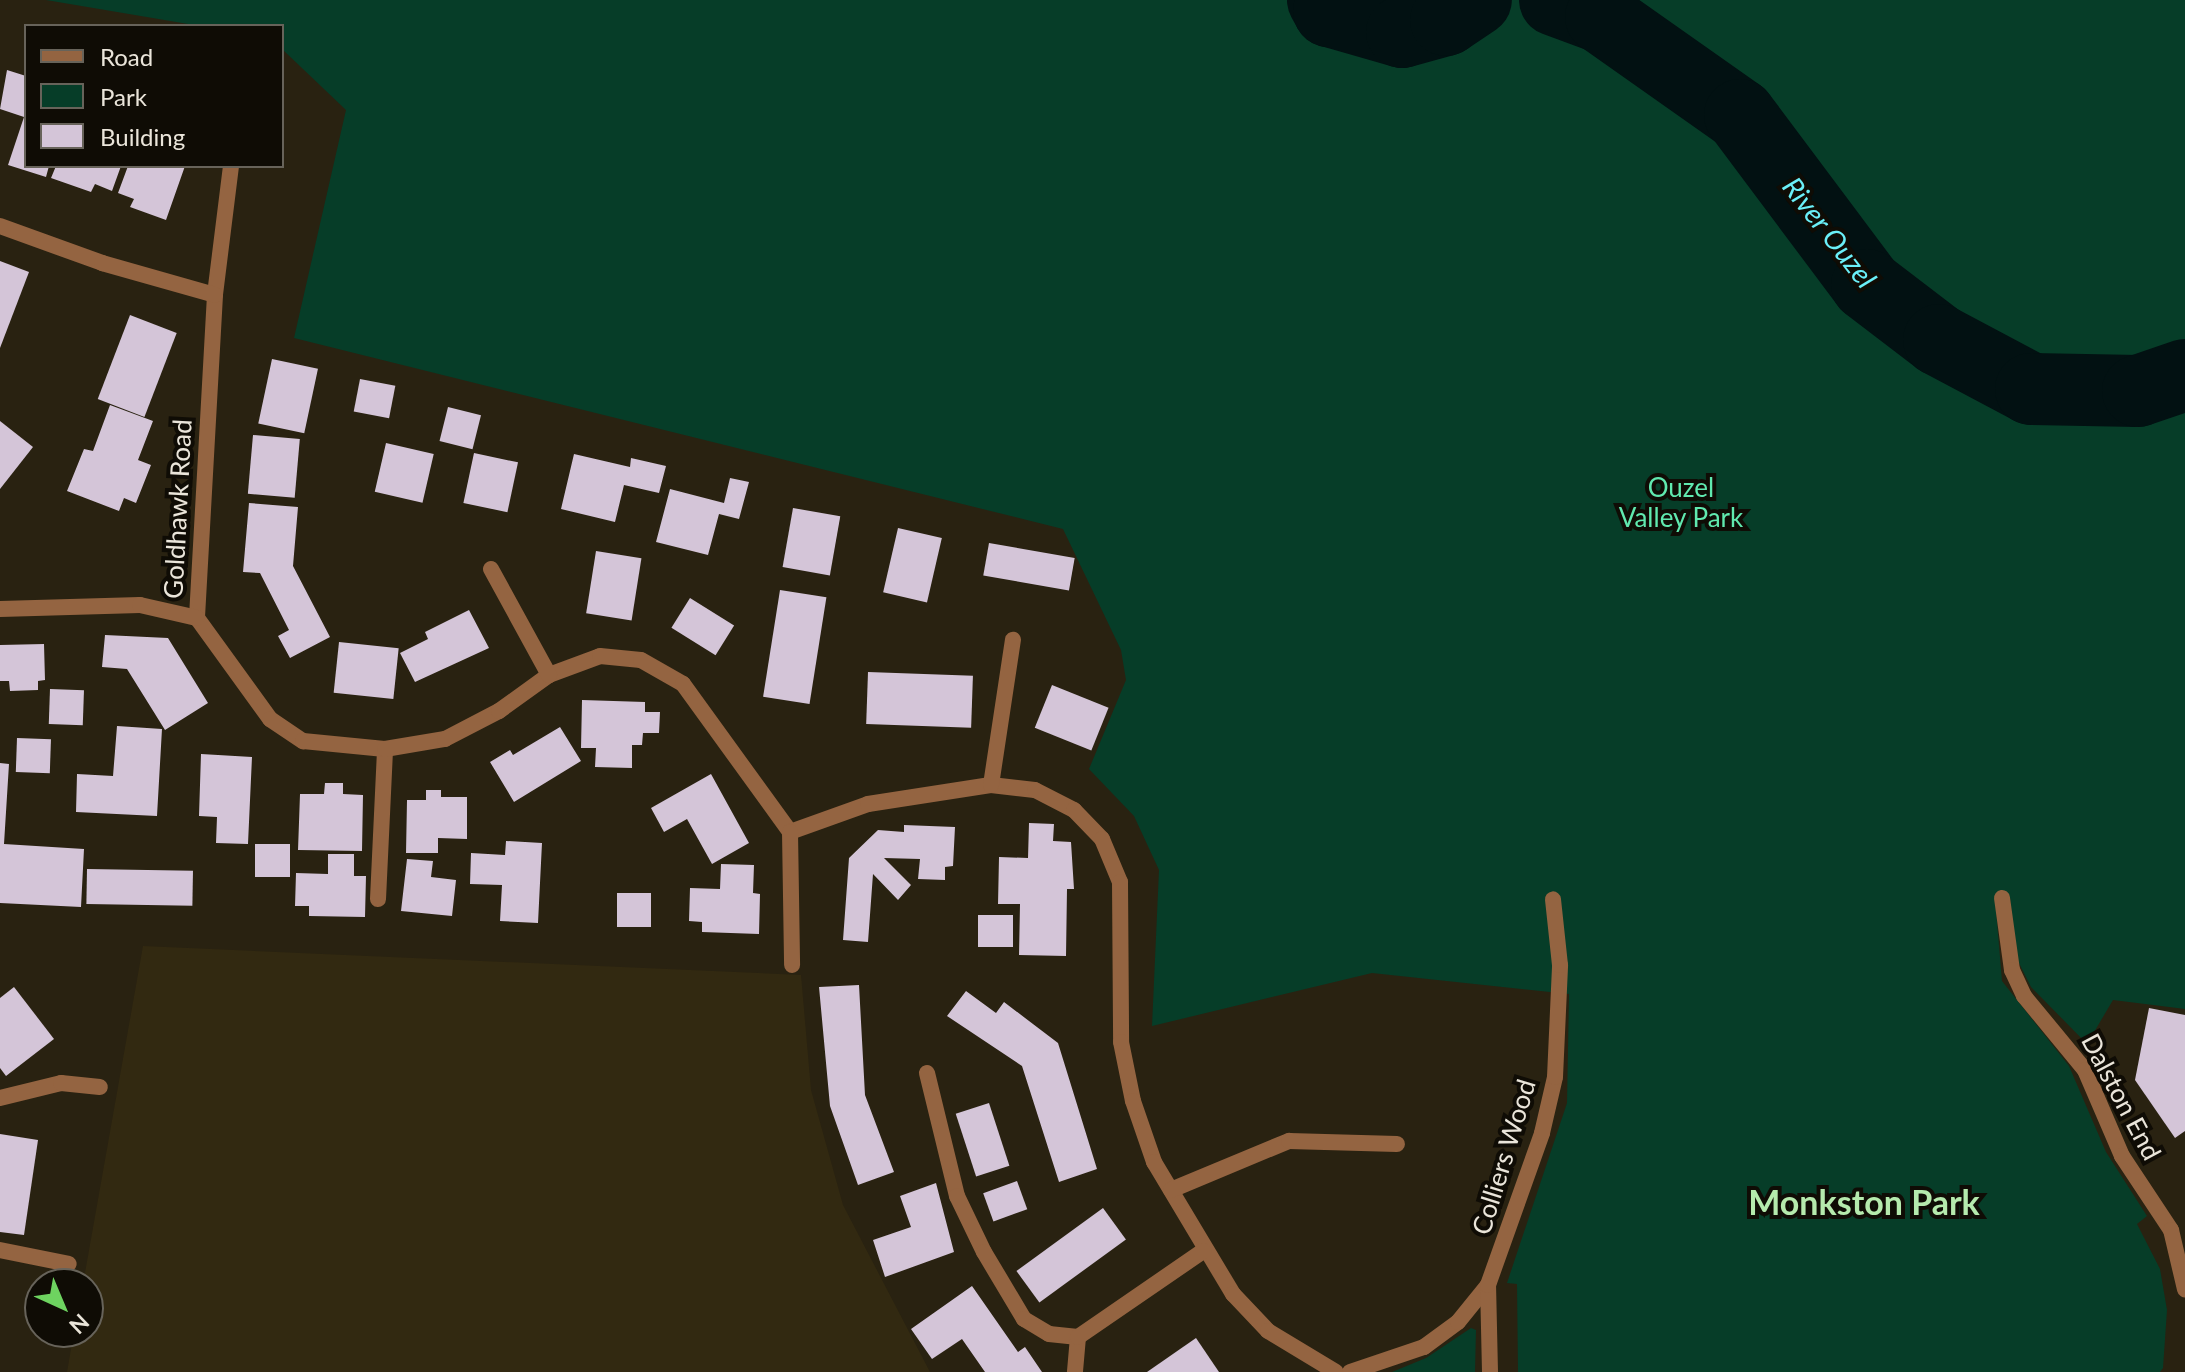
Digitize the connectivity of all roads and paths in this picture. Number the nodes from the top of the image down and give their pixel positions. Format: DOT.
graph roads {
  1 [pos="231,168"];
  2 [pos="0,226"];
  3 [pos="215,295"];
  4 [pos="491,569"];
  5 [pos="0,609"];
  6 [pos="197,618"];
  7 [pos="1013,640"];
  8 [pos="549,675"];
  9 [pos="385,749"];
  10 [pos="991,785"];
  11 [pos="790,832"];
  12 [pos="2002,898"];
  13 [pos="378,899"];
  14 [pos="1553,899"];
  15 [pos="792,965"];
  16 [pos="927,1073"];
  17 [pos="100,1087"];
  18 [pos="0,1098"];
  19 [pos="1397,1144"];
  20 [pos="1171,1190"];
  21 [pos="2178,1232"];
  22 [pos="0,1250"];
  23 [pos="1203,1251"];
  24 [pos="69,1264"];
  25 [pos="1488,1285"];
  26 [pos="2185,1289"];
  27 [pos="1078,1337"];
  28 [pos="1075,1372"];
  29 [pos="1336,1372"];
  30 [pos="1350,1372"];
  31 [pos="1490,1372"];
  1 -- 3 [label="street, Goldhawk Road"];
  2 -- 3 [label="street"];
  3 -- 6 [label="street, Goldhawk Road"];
  4 -- 8 [label="street"];
  5 -- 6 [label="street"];
  6 -- 9 [label="street, Goldhawk Road"];
  7 -- 10 [label="street"];
  8 -- 9 [label="street, Goldhawk Road"];
  8 -- 11 [label="street, Goldhawk Road"];
  9 -- 13 [label="street"];
  10 -- 11 [label="street"];
  10 -- 20 [label="street"];
  11 -- 15 [label="street"];
  12 -- 21 [label="street, Dalston End"];
  14 -- 25 [label="street, Colliers Wood"];
  16 -- 27 [label="street"];
  17 -- 18 [label="street"];
  19 -- 20 [label="street"];
  20 -- 23 [label="street"];
  21 -- 26 [label="street, Dalston End"];
  22 -- 24 [label="street"];
  23 -- 27 [label="street"];
  23 -- 29 [label="street"];
  25 -- 30 [label="street, Colliers Wood"];
  25 -- 31 [label="street, Colliers Wood"];
  27 -- 28 [label="street"];
}
